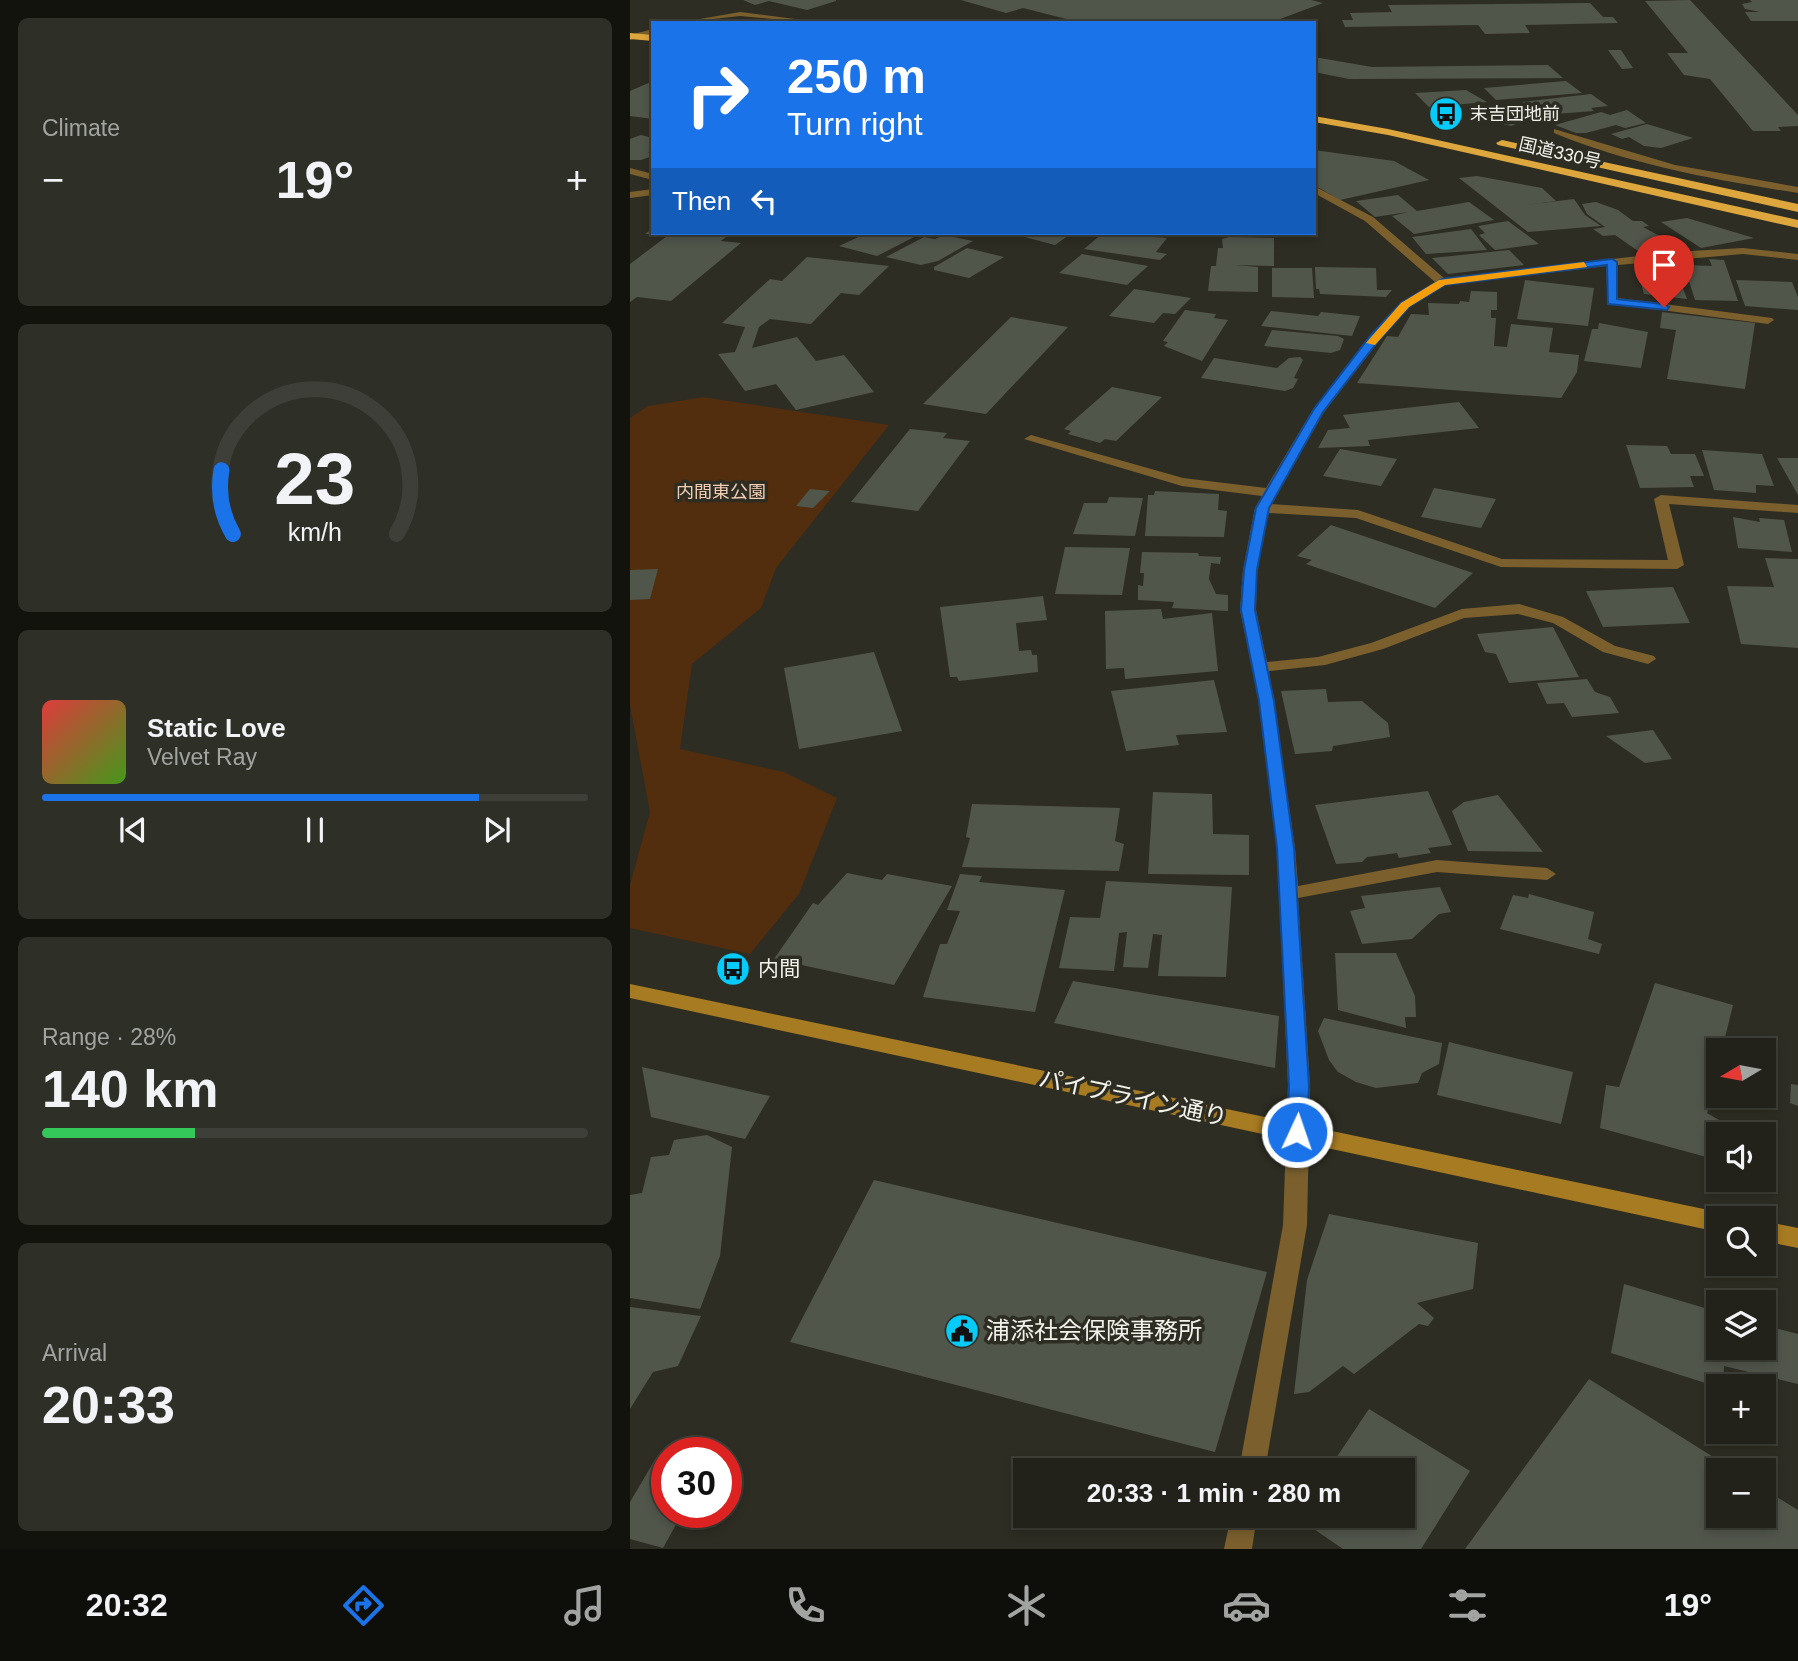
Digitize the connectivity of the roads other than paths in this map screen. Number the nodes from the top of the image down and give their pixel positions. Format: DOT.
graph roads {
  1 [pos="694,21"];
  2 [pos="795,21"];
  3 [pos="641,24"];
  4 [pos="651,25"];
  5 [pos="651,32"];
  6 [pos="631,37"];
  7 [pos="651,38"];
  8 [pos="1316,107"];
  9 [pos="1316,119"];
  10 [pos="1408,123"];
  11 [pos="1557,131"];
  12 [pos="1489,140"];
  13 [pos="630,171"];
  14 [pos="651,176"];
  15 [pos="1781,182"];
  16 [pos="1316,190"];
  17 [pos="1798,190"];
  18 [pos="651,192"];
  19 [pos="630,195"];
  20 [pos="1774,203"];
  21 [pos="1798,208"];
  22 [pos="1798,224"];
  23 [pos="1798,257"];
  24 [pos="1612,262"];
  25 [pos="1442,282"];
  26 [pos="1768,320"];
  27 [pos="1031,439"];
  28 [pos="1271,493"];
  29 [pos="1262,508"];
  30 [pos="1798,509"];
  31 [pos="1648,659"];
  32 [pos="1259,667"];
  33 [pos="1547,874"];
  34 [pos="1287,894"];
  35 [pos="630,991"];
  36 [pos="1297,1132"];
  37 [pos="1706,1219"];
  38 [pos="1776,1233"];
  39 [pos="1798,1238"];
  40 [pos="1254,1458"];
  41 [pos="1242,1528"];
  42 [pos="1238,1549"];
  1 -- 2 [label="street"];
  3 -- 4 [label="highway"];
  5 -- 6 [label="street"];
  6 -- 7 [label="highway"];
  8 -- 10 [label="highway"];
  9 -- 22 [label="highway, 国道330号"];
  11 -- 15 [label="street"];
  12 -- 20 [label="highway, 国道330号"];
  13 -- 14 [label="street"];
  15 -- 17 [label="street"];
  15 -- 20 [label="street"];
  16 -- 25 [label="street"];
  18 -- 19 [label="street"];
  20 -- 21 [label="highway, 国道330号"];
  23 -- 24 [label="street"];
  24 -- 25 [label="street"];
  24 -- 26 [label="street"];
  25 -- 28 [label="street"];
  27 -- 28 [label="street"];
  28 -- 29 [label="street"];
  29 -- 30 [label="street"];
  29 -- 32 [label="street"];
  31 -- 32 [label="street"];
  32 -- 34 [label="street"];
  33 -- 34 [label="street"];
  34 -- 36 [label="street"];
  35 -- 36 [label="main road, パイプライン通り"];
  36 -- 37 [label="main road, パイプライン通り"];
  36 -- 40 [label="street"];
  38 -- 39 [label="main road"];
  41 -- 42 [label="street"];
}
